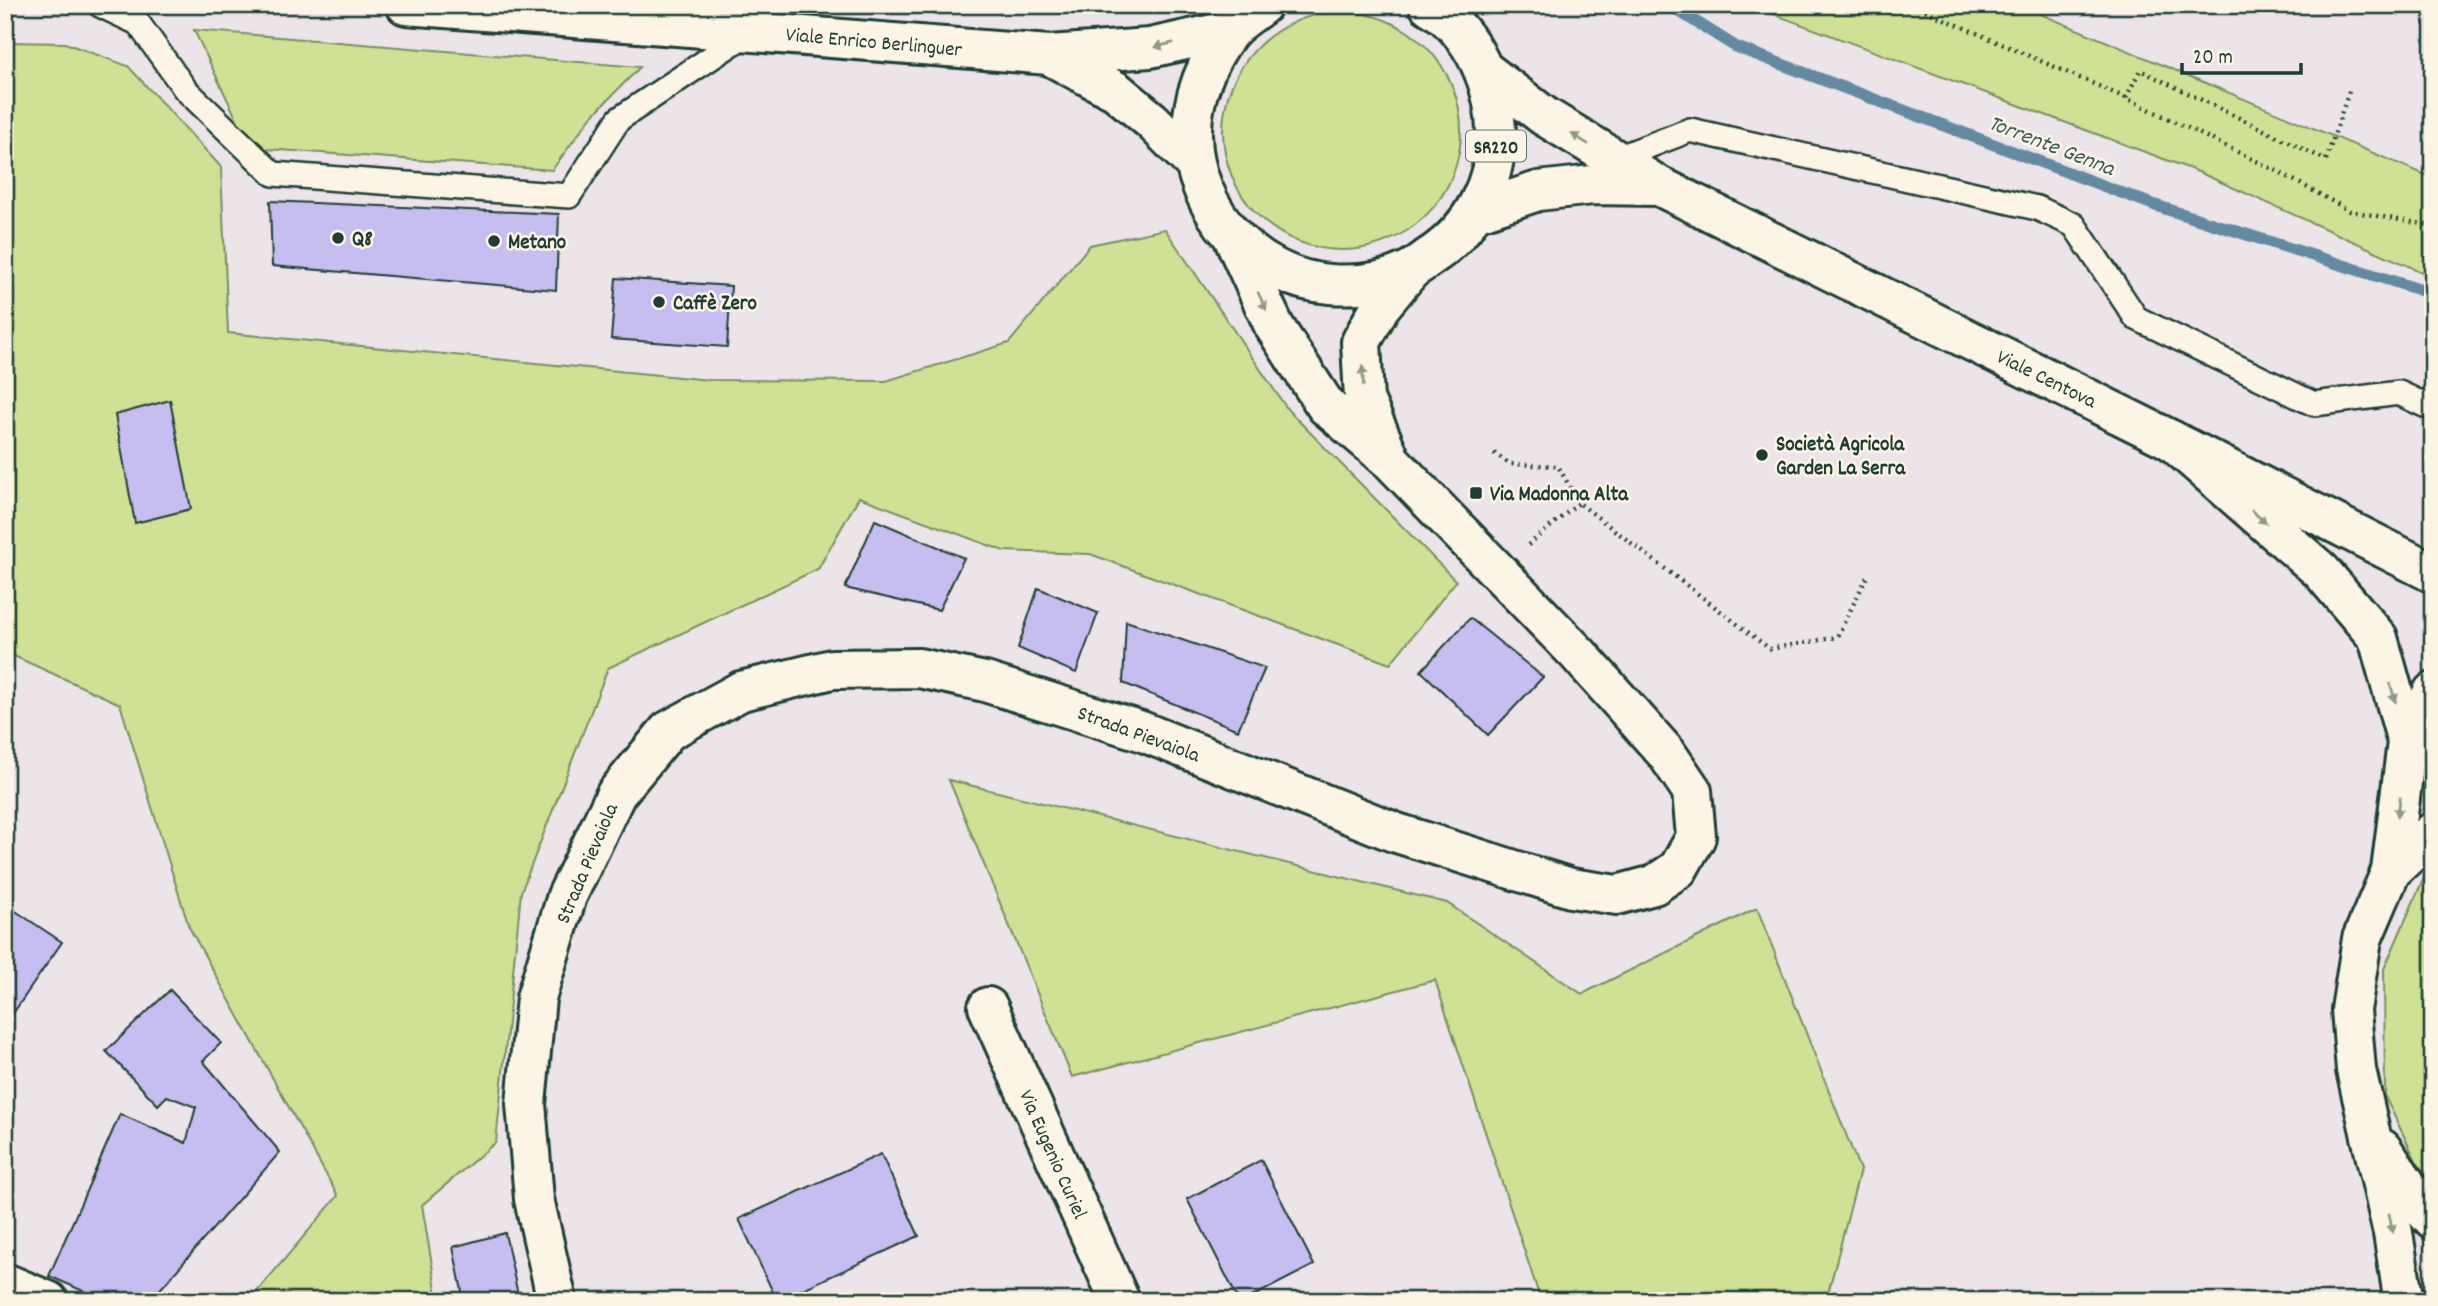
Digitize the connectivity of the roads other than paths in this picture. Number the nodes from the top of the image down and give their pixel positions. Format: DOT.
graph roads {
  1 [pos="100,5"];
  2 [pos="405,5"];
  3 [pos="1262,5"];
  4 [pos="1431,6"];
  5 [pos="1231,30"];
  6 [pos="751,32"];
  7 [pos="1049,55"];
  8 [pos="1484,70"];
  9 [pos="1615,159"];
  10 [pos="1195,164"];
  11 [pos="1659,186"];
  12 [pos="1475,212"];
  13 [pos="1234,239"];
  14 [pos="1409,271"];
  15 [pos="2433,409"];
  16 [pos="2171,440"];
  17 [pos="1392,462"];
  18 [pos="2433,573"];
  19 [pos="2433,692"];
  20 [pos="2407,742"];
  21 [pos="2433,832"];
  22 [pos="2390,871"];
  23 [pos="988,1007"];
  24 [pos="2372,1132"];
  25 [pos="2433,1220"];
  26 [pos="5,1283"];
  27 [pos="48,1301"];
  28 [pos="558,1301"];
  29 [pos="1120,1301"];
  30 [pos="2401,1301"];
  1 -- 6 [label="lane"];
  2 -- 6 [label="main road, Viale Enrico Berlinguer"];
  3 -- 5 [label="main road, SR220"];
  4 -- 8 [label="main road, SR220"];
  5 -- 7 [label="main road, Viale Enrico Berlinguer, one-way"];
  5 -- 10 [label="main road, SR220"];
  6 -- 7 [label="main road, Viale Enrico Berlinguer"];
  7 -- 10 [label="main road"];
  9 -- 8 [label="main road, Viale Centova, one-way"];
  8 -- 12 [label="main road, SR220"];
  9 -- 11 [label="main road, Viale Centova"];
  9 -- 15 [label="lane"];
  10 -- 13 [label="main road, SR220"];
  11 -- 12 [label="main road, Viale Centova"];
  11 -- 16 [label="main road, Viale Centova"];
  12 -- 14 [label="main road, SR220"];
  13 -- 14 [label="main road, SR220"];
  13 -- 17 [label="main road, SR220, one-way"];
  17 -- 14 [label="main road, SR220, one-way"];
  16 -- 18 [label="main road, Viale Centova"];
  16 -- 20 [label="main road, one-way"];
  17 -- 28 [label="main road, Strada Pievaiola / SR220"];
  19 -- 20 [label="main road"];
  20 -- 22 [label="main road, one-way"];
  21 -- 22 [label="main road"];
  22 -- 24 [label="main road"];
  23 -- 29 [label="main road, Via Eugenio Curiel"];
  24 -- 25 [label="main road"];
  24 -- 30 [label="main road, one-way"];
  26 -- 27 [label="main road"];
}
